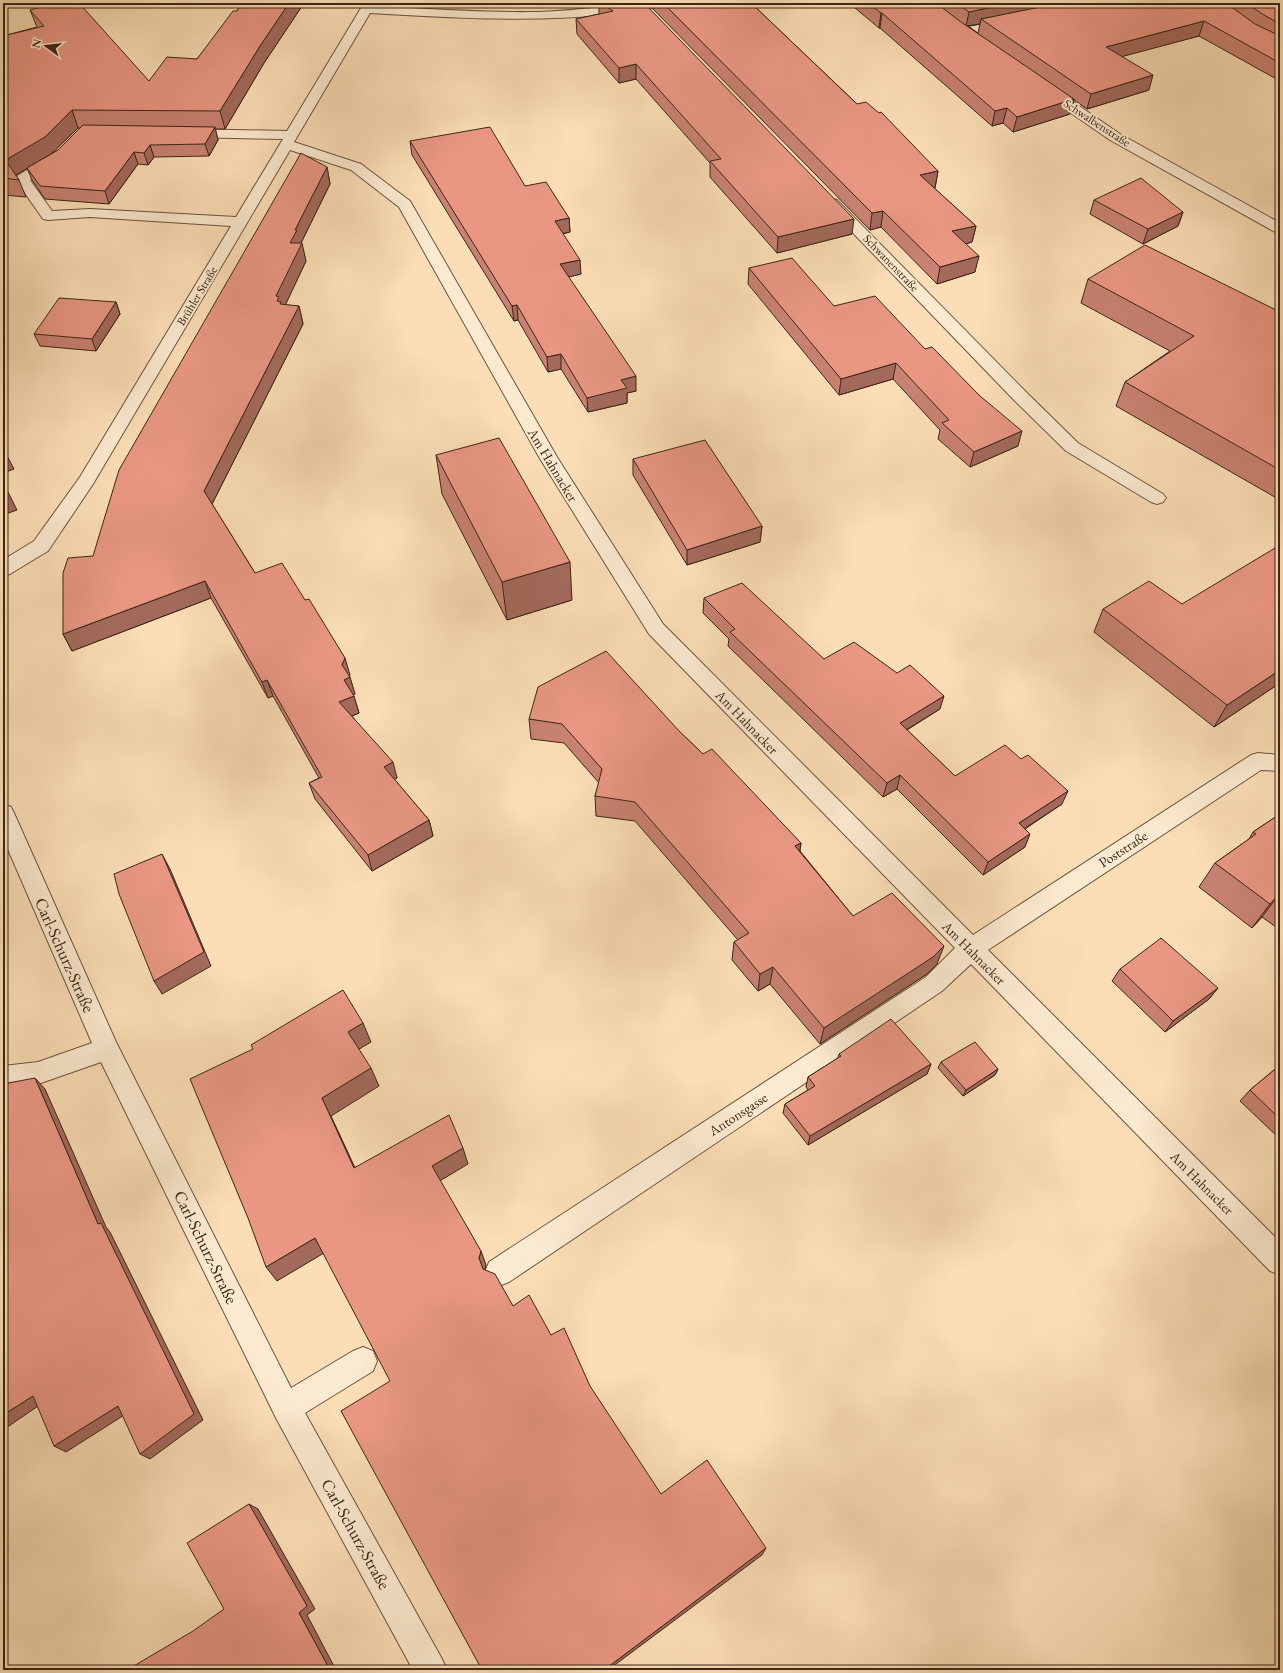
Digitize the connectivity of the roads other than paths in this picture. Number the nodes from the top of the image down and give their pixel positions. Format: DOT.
graph roads {
  1 [pos="649,5"];
  2 [pos="369,6"];
  3 [pos="653,19"];
  4 [pos="1020,20"];
  5 [pos="951,24"];
  6 [pos="963,32"];
  7 [pos="976,41"];
  8 [pos="1039,85"];
  9 [pos="176,133"];
  10 [pos="289,140"];
  11 [pos="67,148"];
  12 [pos="820,190"];
  13 [pos="241,222"];
  14 [pos="1280,229"];
  15 [pos="1157,498"];
  16 [pos="3,569"];
  17 [pos="1280,763"];
  18 [pos="3,813"];
  19 [pos="970,949"];
  20 [pos="107,1049"];
  21 [pos="3,1078"];
  22 [pos="1280,1261"];
  23 [pos="499,1272"];
  24 [pos="363,1361"];
  25 [pos="286,1408"];
  26 [pos="430,1670"];
  1 -- 2 [label="street"];
  1 -- 3 [label="street"];
  2 -- 10 [label="street, Brühler Straße"];
  4 -- 6 [label="street"];
  5 -- 6 [label="street"];
  6 -- 7 [label="street"];
  8 -- 14 [label="street, Schwalbenstraße"];
  9 -- 10 [label="street, Am Hahnacker"];
  10 -- 13 [label="street, Brühler Straße"];
  10 -- 19 [label="street, Am Hahnacker"];
  11 -- 13 [label="street"];
  12 -- 15 [label="street, Schwanenstraße"];
  13 -- 16 [label="street, Brühler Straße"];
  17 -- 19 [label="street, Poststraße"];
  18 -- 20 [label="street, Carl-Schurz-Straße"];
  19 -- 22 [label="street, Am Hahnacker"];
  19 -- 23 [label="street, Antonsgasse"];
  20 -- 21 [label="street"];
  20 -- 25 [label="street, Carl-Schurz-Straße"];
  24 -- 25 [label="street"];
  25 -- 26 [label="street, Carl-Schurz-Straße"];
}
